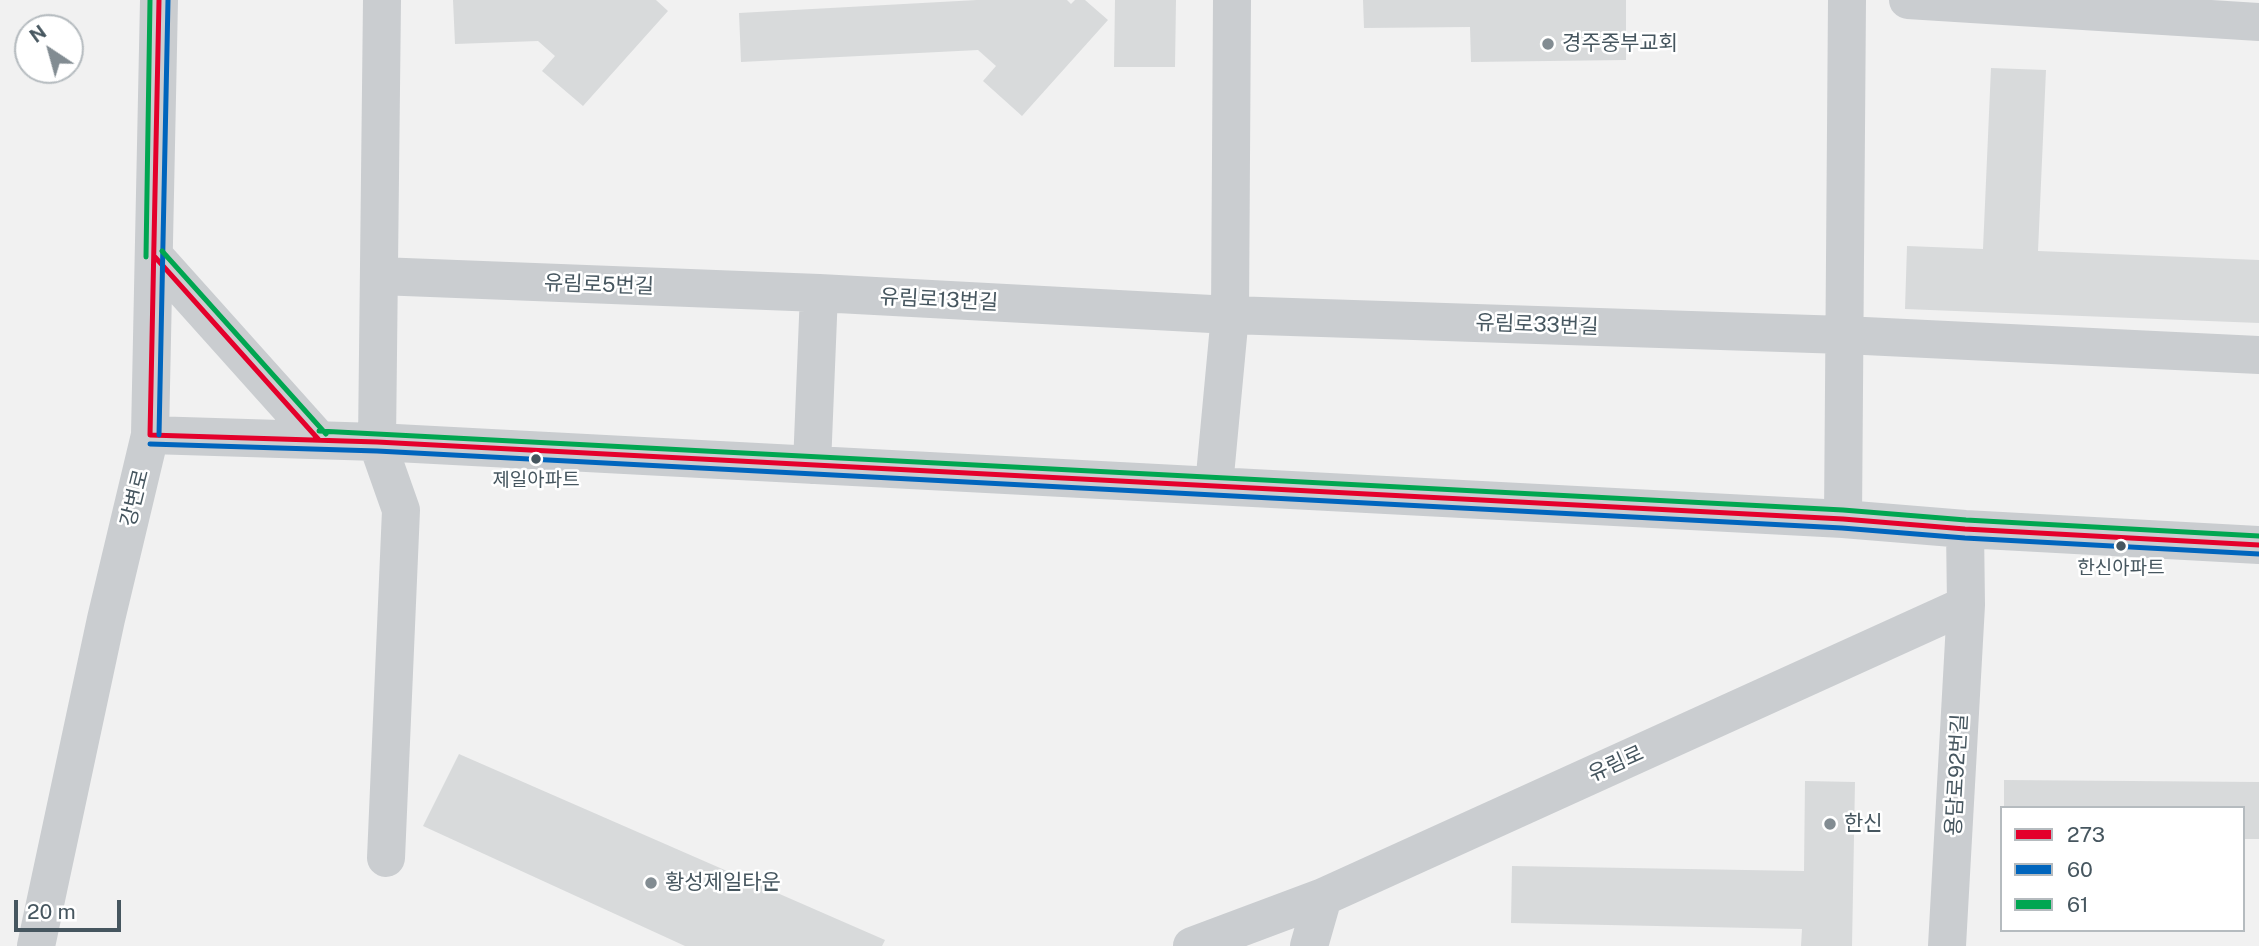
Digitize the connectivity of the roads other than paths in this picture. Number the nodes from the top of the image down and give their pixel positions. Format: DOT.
graph roads {
  1 [pos="159,0"];
  2 [pos="382,0"];
  3 [pos="1232,0"];
  4 [pos="1847,0"];
  5 [pos="1908,0"];
  6 [pos="2259,22"];
  7 [pos="155,257"];
  8 [pos="379,276"];
  9 [pos="819,293"];
  10 [pos="1230,316"];
  11 [pos="1844,335"];
  12 [pos="2259,355"];
  13 [pos="150,435"];
  14 [pos="319,440"];
  15 [pos="377,442"];
  16 [pos="812,464"];
  17 [pos="1214,485"];
  18 [pos="1843,519"];
  19 [pos="1965,529"];
  20 [pos="2259,545"];
  21 [pos="1966,605"];
  22 [pos="386,858"];
  23 [pos="1323,897"];
  24 [pos="36,946"];
  25 [pos="1192,946"];
  26 [pos="1309,946"];
  27 [pos="1947,946"];
  1 -- 7 [label="street, 강변로"];
  2 -- 8 [label="street"];
  3 -- 10 [label="street"];
  4 -- 11 [label="street"];
  5 -- 6 [label="street"];
  7 -- 13 [label="street, 강변로"];
  7 -- 14 [label="street"];
  8 -- 9 [label="street, 유림로5번길"];
  8 -- 15 [label="street"];
  9 -- 10 [label="street, 유림로13번길"];
  9 -- 16 [label="street"];
  10 -- 11 [label="street, 유림로33번길"];
  10 -- 17 [label="street"];
  11 -- 12 [label="street, 유림로33번길"];
  11 -- 18 [label="street"];
  13 -- 14 [label="street"];
  13 -- 24 [label="street, 강변로"];
  14 -- 15 [label="street"];
  15 -- 16 [label="street"];
  15 -- 22 [label="street"];
  16 -- 17 [label="street"];
  17 -- 18 [label="street"];
  18 -- 19 [label="street"];
  19 -- 20 [label="street"];
  19 -- 21 [label="street"];
  21 -- 23 [label="street, 유림로"];
  21 -- 27 [label="street, 용담로92번길"];
  23 -- 25 [label="street, 유림로"];
  23 -- 26 [label="street"];
}
